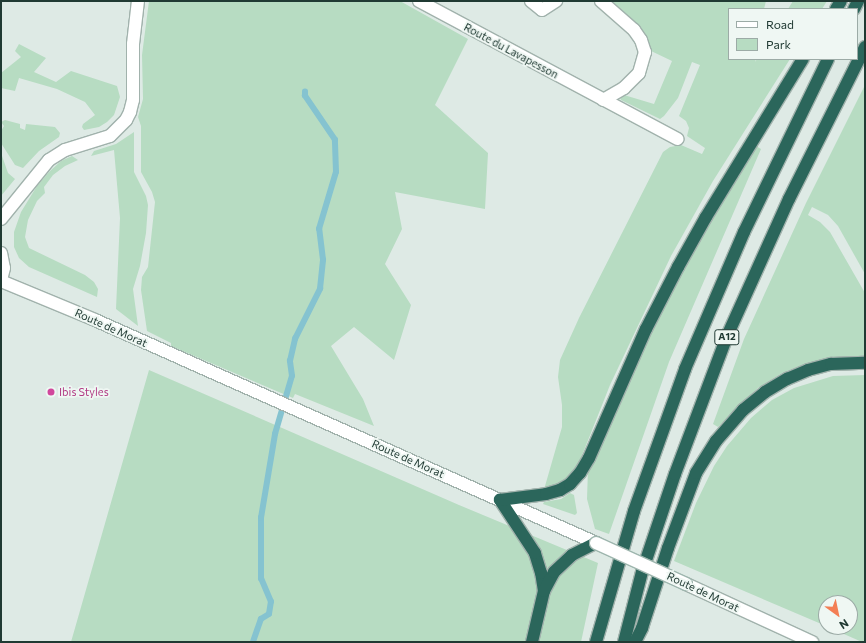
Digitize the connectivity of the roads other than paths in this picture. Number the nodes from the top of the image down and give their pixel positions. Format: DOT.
graph roads {
  1 [pos="138,1"];
  2 [pos="419,1"];
  3 [pos="531,1"];
  4 [pos="556,1"];
  5 [pos="602,1"];
  6 [pos="865,46"];
  7 [pos="802,60"];
  8 [pos="828,60"];
  9 [pos="603,100"];
  10 [pos="677,139"];
  11 [pos="1,219"];
  12 [pos="1,253"];
  13 [pos="1,281"];
  14 [pos="865,363"];
  15 [pos="500,500"];
  16 [pos="596,543"];
  17 [pos="544,591"];
  18 [pos="532,642"];
  19 [pos="596,642"];
  20 [pos="624,642"];
  21 [pos="635,642"];
  22 [pos="812,642"];
  1 -- 11 [label="main road"];
  2 -- 9 [label="main road, Route du Lavapesson"];
  3 -- 4 [label="main road"];
  5 -- 9 [label="main road"];
  6 -- 20 [label="highway, A12"];
  7 -- 15 [label="highway"];
  8 -- 19 [label="highway, A12"];
  9 -- 10 [label="main road, Route du Lavapesson"];
  12 -- 13 [label="main road, Route de Morat"];
  13 -- 15 [label="main road, Route de Morat"];
  14 -- 21 [label="highway"];
  15 -- 16 [label="main road, Route de Morat"];
  15 -- 17 [label="highway"];
  16 -- 17 [label="highway"];
  16 -- 22 [label="main road, Route de Morat, bridge"];
  17 -- 18 [label="highway"];
}
